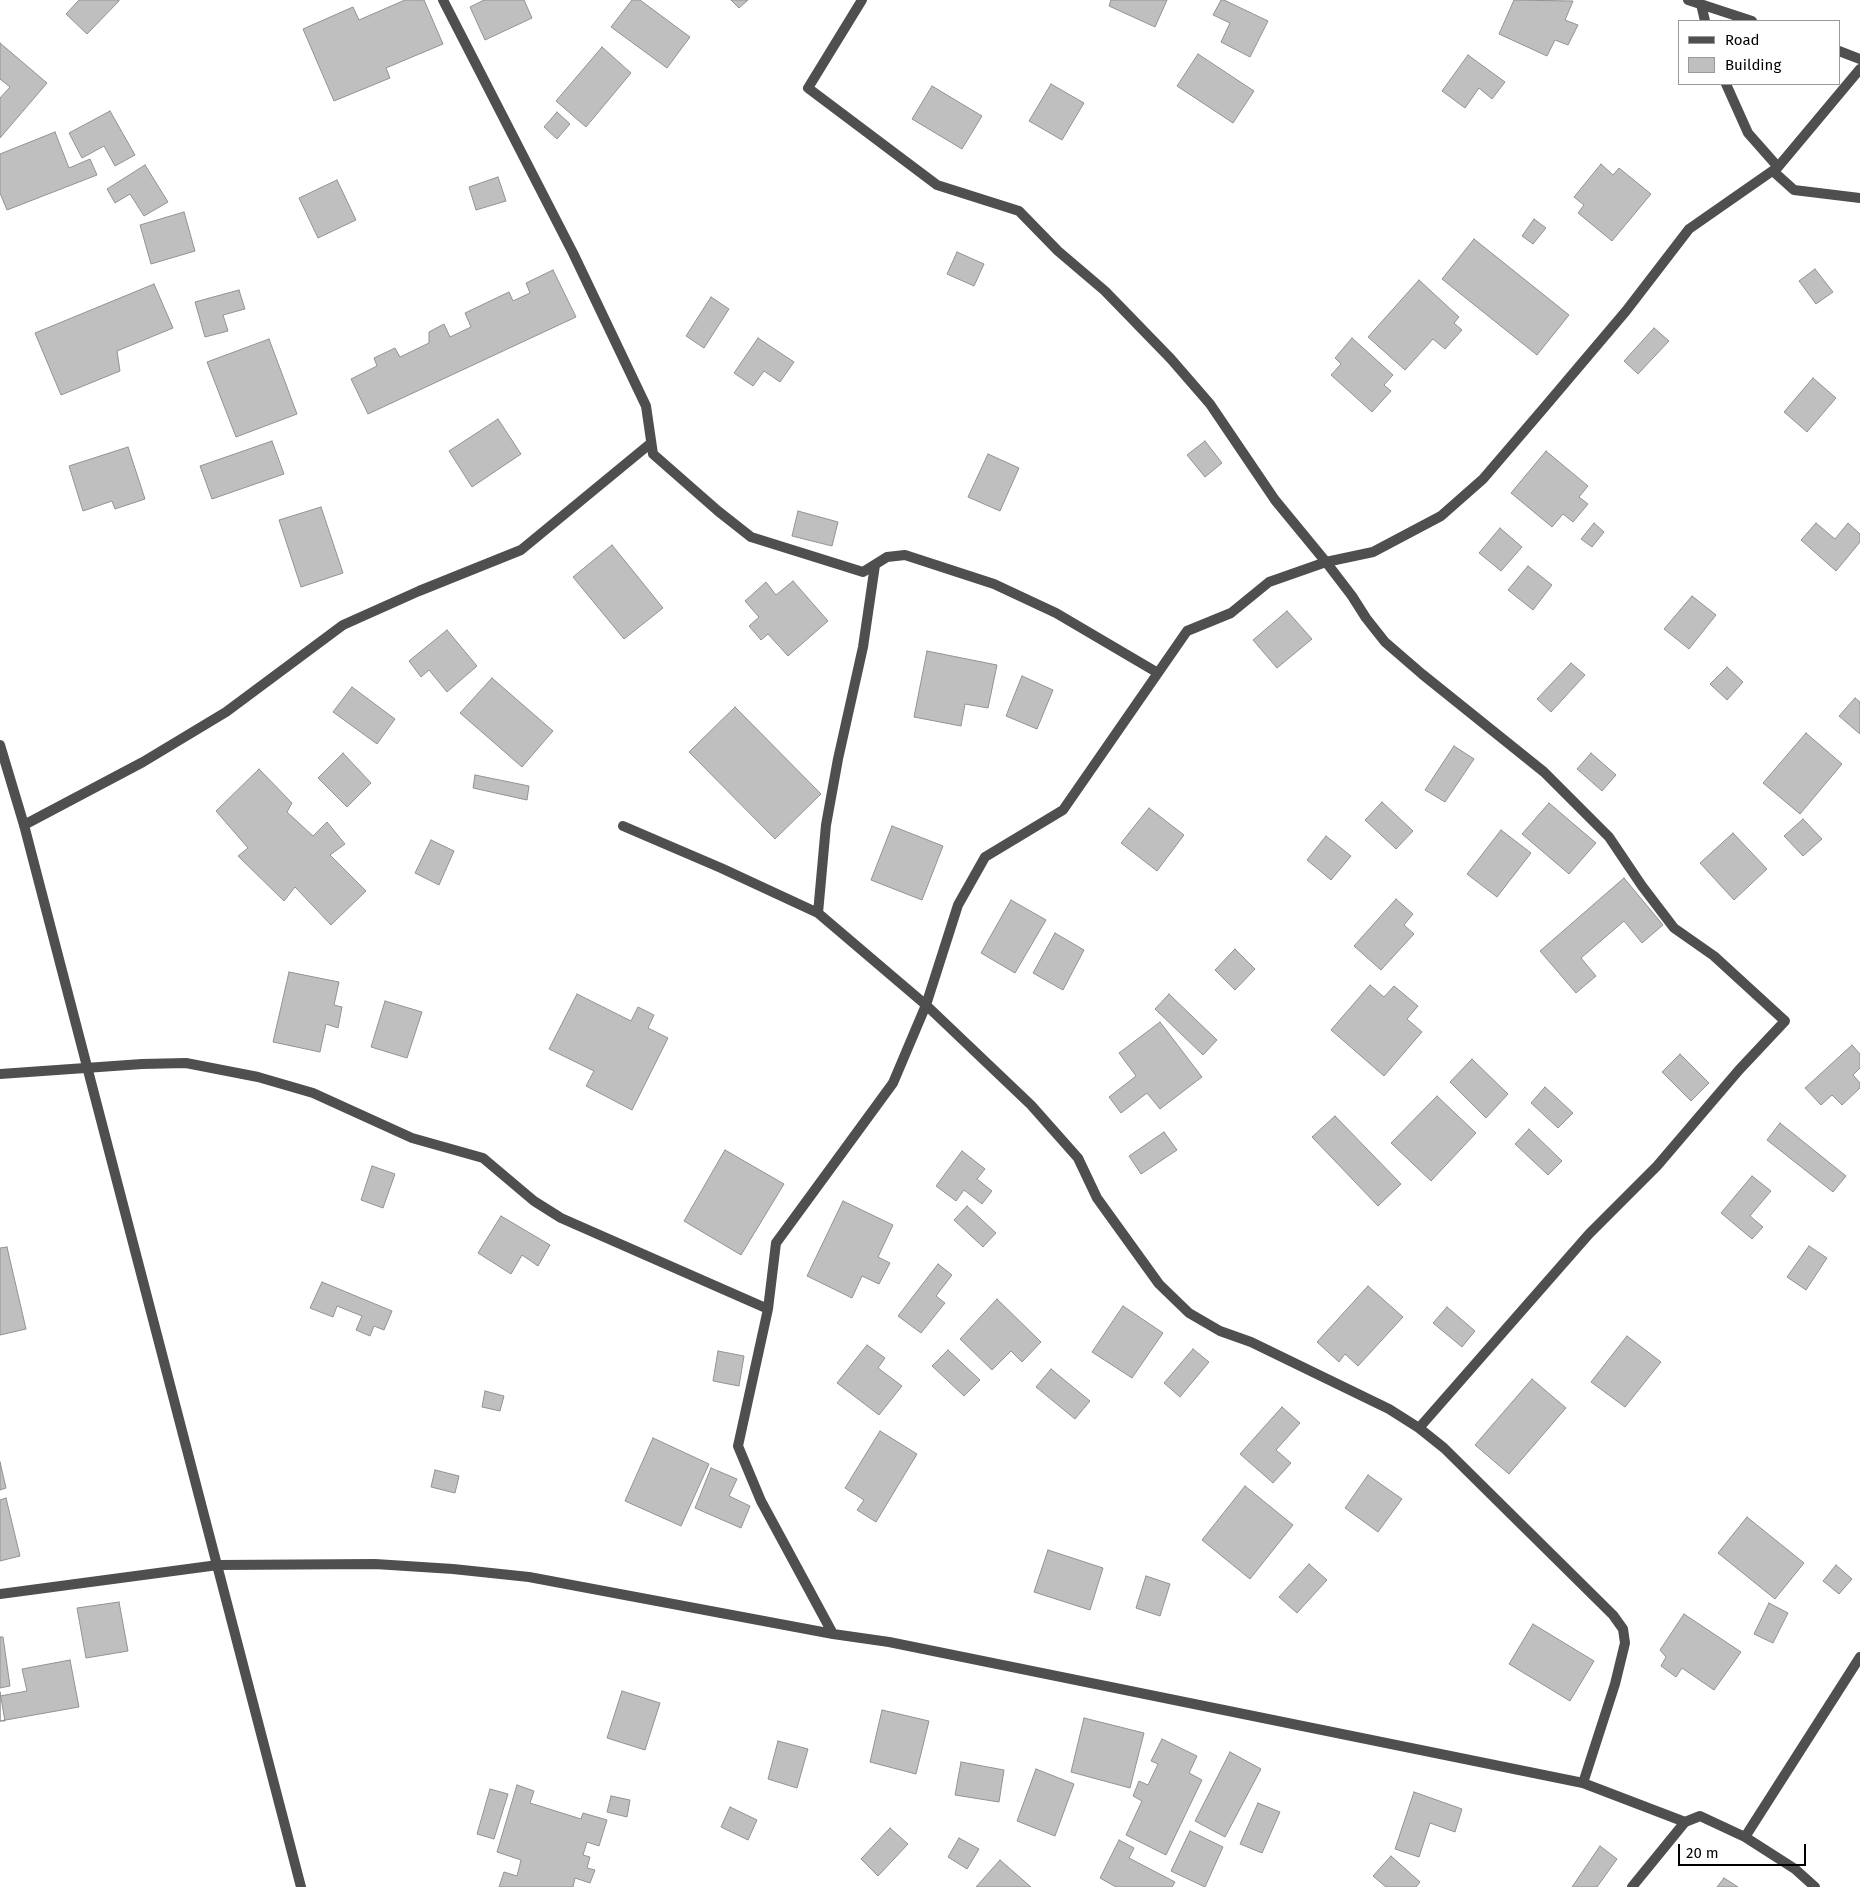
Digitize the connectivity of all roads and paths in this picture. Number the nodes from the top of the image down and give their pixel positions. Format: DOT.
graph roads {
  1 [pos="443,0"];
  2 [pos="862,0"];
  3 [pos="1688,0"];
  4 [pos="1701,4"];
  5 [pos="1705,20"];
  6 [pos="1749,20"];
  7 [pos="1840,52"];
  8 [pos="1860,59"];
  9 [pos="1860,69"];
  10 [pos="1726,85"];
  11 [pos="1778,167"];
  12 [pos="1860,198"];
  13 [pos="651,443"];
  14 [pos="1326,562"];
  15 [pos="875,564"];
  16 [pos="1158,673"];
  17 [pos="0,745"];
  18 [pos="24,825"];
  19 [pos="623,826"];
  20 [pos="818,913"];
  21 [pos="926,1005"];
  22 [pos="87,1067"];
  23 [pos="0,1074"];
  24 [pos="768,1308"];
  25 [pos="1419,1428"];
  26 [pos="218,1565"];
  27 [pos="0,1594"];
  28 [pos="833,1634"];
  29 [pos="1860,1657"];
  30 [pos="1583,1783"];
  31 [pos="1685,1822"];
  32 [pos="1745,1837"];
  33 [pos="301,1887"];
  34 [pos="1632,1887"];
  35 [pos="1815,1887"];
  1 -- 13 [label="street"];
  2 -- 14 [label="street"];
  3 -- 4 [label="street"];
  4 -- 5 [label="street"];
  4 -- 6 [label="street"];
  7 -- 8 [label="street"];
  9 -- 11 [label="street"];
  10 -- 11 [label="street"];
  11 -- 12 [label="street"];
  11 -- 14 [label="street"];
  13 -- 15 [label="street"];
  13 -- 18 [label="street"];
  14 -- 16 [label="street"];
  14 -- 25 [label="street"];
  15 -- 16 [label="street"];
  15 -- 20 [label="street"];
  16 -- 21 [label="street"];
  17 -- 18 [label="street"];
  18 -- 22 [label="street"];
  19 -- 20 [label="street"];
  20 -- 21 [label="street"];
  21 -- 24 [label="street"];
  21 -- 25 [label="street"];
  22 -- 23 [label="street"];
  22 -- 24 [label="street"];
  22 -- 26 [label="street"];
  24 -- 28 [label="street"];
  25 -- 30 [label="street"];
  26 -- 27 [label="street"];
  26 -- 28 [label="street"];
  26 -- 33 [label="street"];
  28 -- 30 [label="street"];
  29 -- 32 [label="street"];
  30 -- 31 [label="street"];
  31 -- 32 [label="street"];
  31 -- 34 [label="street"];
  32 -- 35 [label="street"];
}
